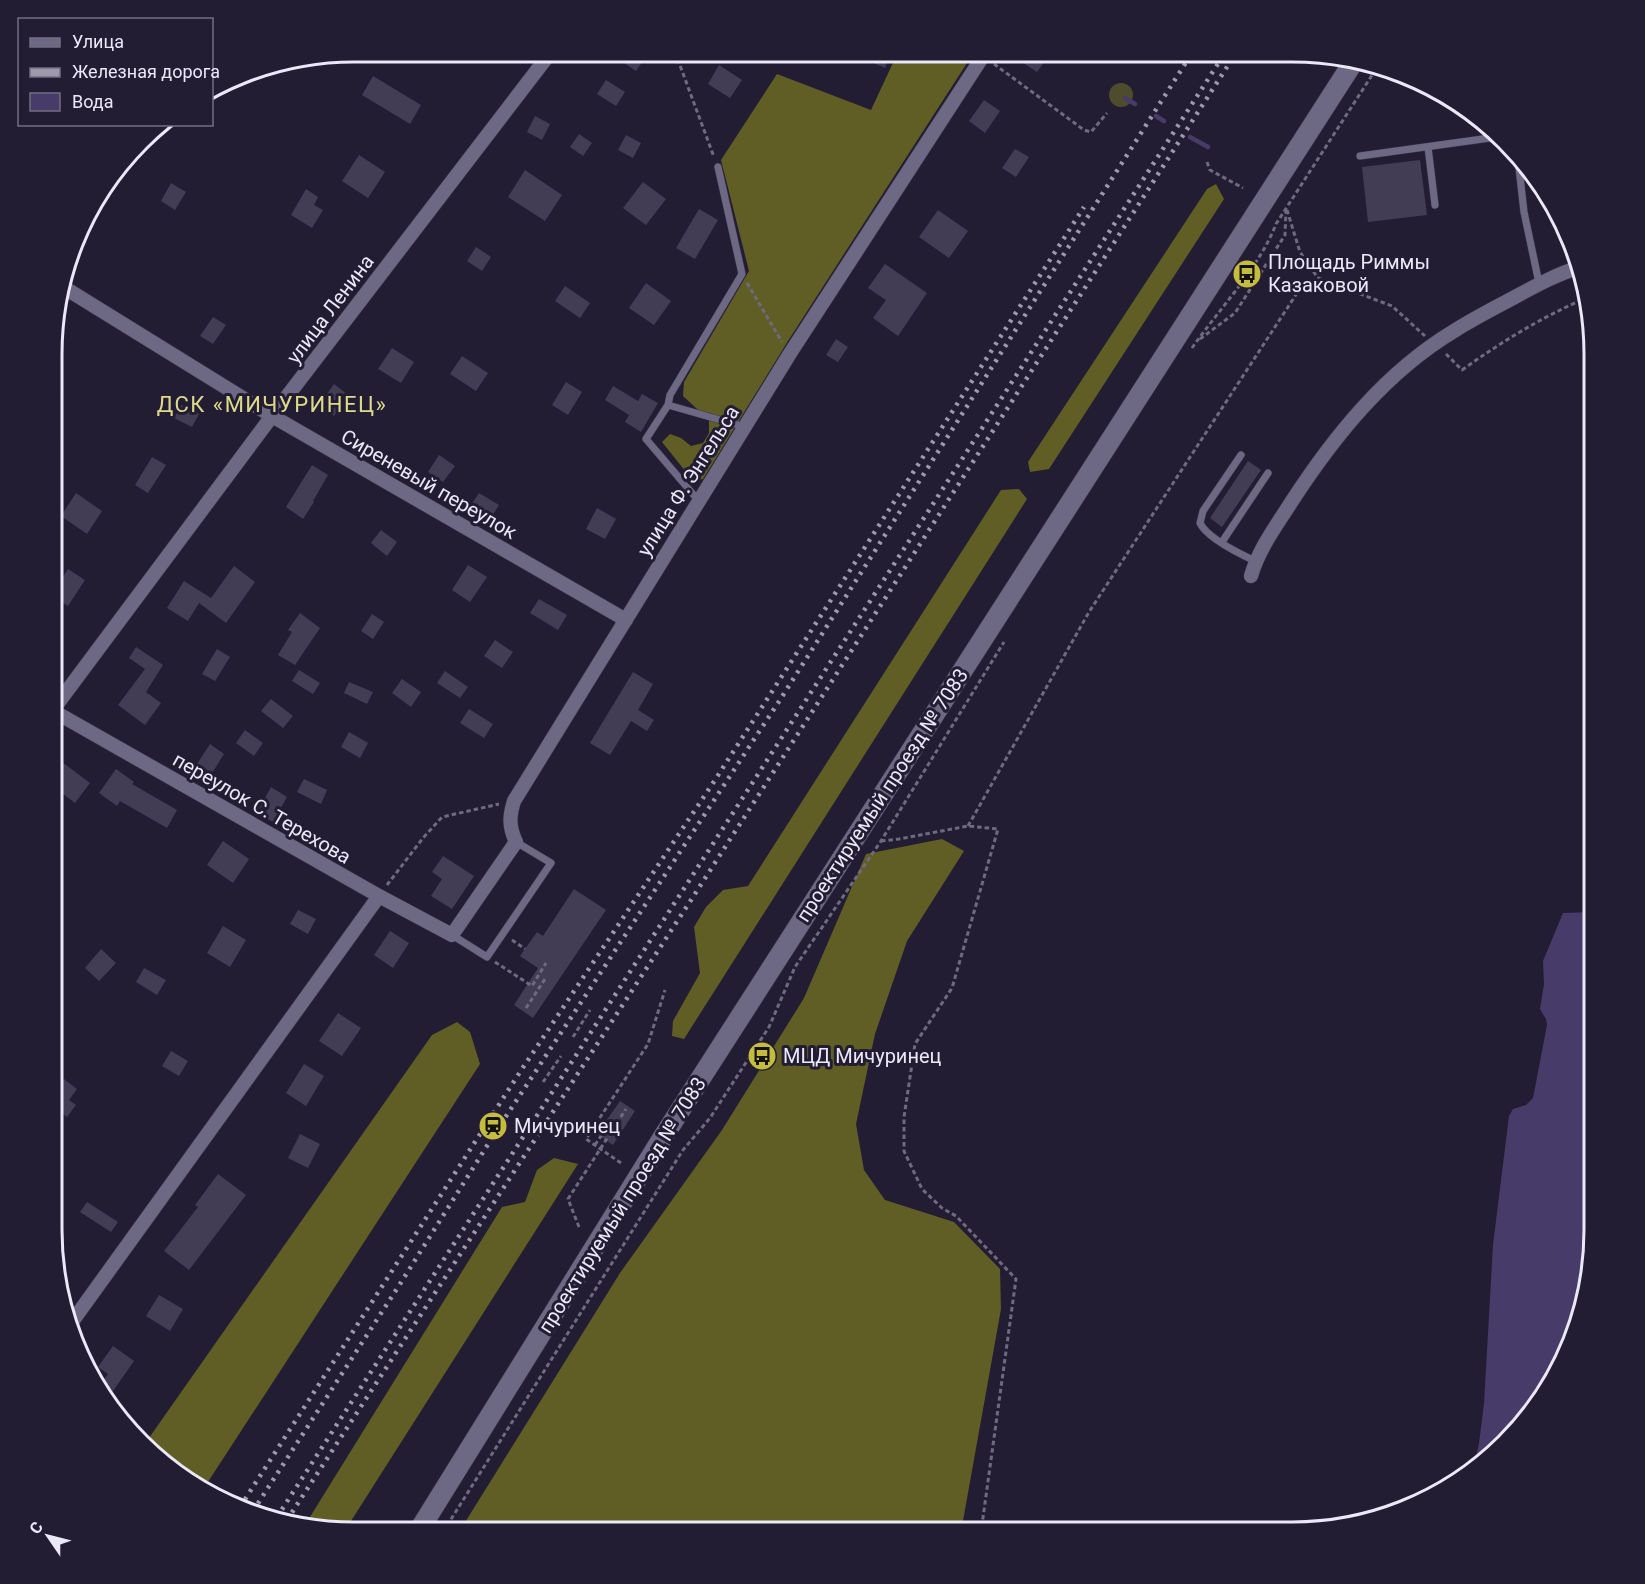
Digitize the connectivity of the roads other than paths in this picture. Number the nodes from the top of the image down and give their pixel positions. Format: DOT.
graph roads {
  1 [pos="543,62"];
  2 [pos="976,62"];
  3 [pos="1350,67"];
  4 [pos="1489,138"];
  5 [pos="1428,147"];
  6 [pos="1360,156"];
  7 [pos="718,167"];
  8 [pos="1519,172"];
  9 [pos="1435,206"];
  10 [pos="1571,270"];
  11 [pos="1539,283"];
  12 [pos="68,290"];
  13 [pos="668,405"];
  14 [pos="272,416"];
  15 [pos="745,427"];
  16 [pos="1241,454"];
  17 [pos="1268,473"];
  18 [pos="698,500"];
  19 [pos="1222,542"];
  20 [pos="1255,561"];
  21 [pos="1251,576"];
  22 [pos="626,620"];
  23 [pos="62,697"];
  24 [pos="62,717"];
  25 [pos="516,842"];
  26 [pos="379,896"];
  27 [pos="452,935"];
  28 [pos="75,1318"];
  29 [pos="424,1522"];
  1 -- 14 [label="street, улица Ленина"];
  2 -- 15 [label="street, улица Ф. Энгельса"];
  3 -- 29 [label="main road, проектируемый проезд № 7083"];
  4 -- 5 [label="lane"];
  5 -- 6 [label="lane"];
  5 -- 9 [label="lane"];
  7 -- 13 [label="lane"];
  8 -- 11 [label="lane"];
  10 -- 11 [label="street"];
  11 -- 20 [label="street"];
  12 -- 14 [label="street, Сиреневый переулок"];
  13 -- 15 [label="lane"];
  13 -- 18 [label="lane"];
  14 -- 22 [label="street, Сиреневый переулок"];
  14 -- 23 [label="street, улица Ленина"];
  15 -- 18 [label="street, улица Ф. Энгельса"];
  16 -- 19 [label="lane"];
  17 -- 19 [label="lane"];
  18 -- 22 [label="street, улица Ф. Энгельса"];
  19 -- 20 [label="lane"];
  20 -- 21 [label="street"];
  22 -- 25 [label="street, улица Ф. Энгельса"];
  24 -- 26 [label="street, переулок С. Терехова"];
  25 -- 27 [label="street"];
  25 -- 27 [label="lane"];
  26 -- 27 [label="street, переулок С. Терехова"];
  26 -- 28 [label="street"];
}
